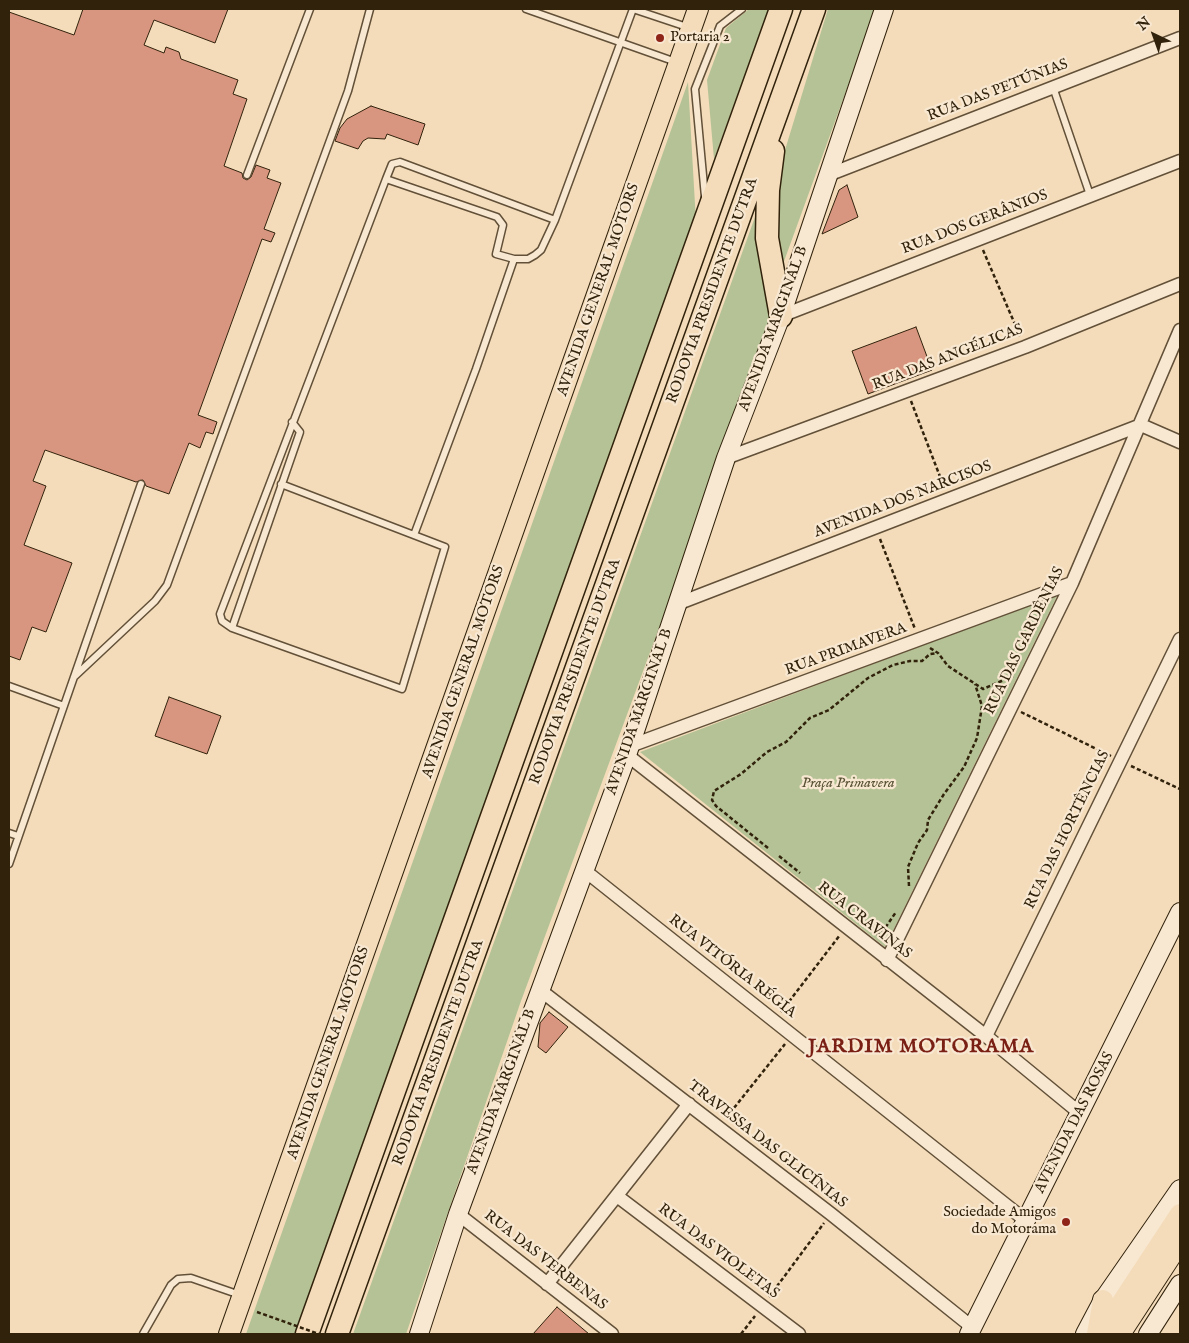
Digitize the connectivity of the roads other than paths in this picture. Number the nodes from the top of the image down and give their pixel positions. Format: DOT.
graph roads {
  1 [pos="310,9"];
  2 [pos="370,9"];
  3 [pos="526,9"];
  4 [pos="633,9"];
  5 [pos="698,9"];
  6 [pos="742,9"];
  7 [pos="781,9"];
  8 [pos="814,9"];
  9 [pos="884,9"];
  10 [pos="691,28"];
  11 [pos="1180,38"];
  12 [pos="620,43"];
  13 [pos="678,64"];
  14 [pos="1052,87"];
  15 [pos="779,107"];
  16 [pos="1180,161"];
  17 [pos="248,175"];
  18 [pos="828,175"];
  19 [pos="386,178"];
  20 [pos="1090,195"];
  21 [pos="707,217"];
  22 [pos="555,220"];
  23 [pos="514,259"];
  24 [pos="1180,284"];
  25 [pos="781,316"];
  26 [pos="1180,330"];
  27 [pos="292,422"];
  28 [pos="1141,425"];
  29 [pos="1180,442"];
  30 [pos="726,458"];
  31 [pos="140,484"];
  32 [pos="281,484"];
  33 [pos="414,535"];
  34 [pos="1072,584"];
  35 [pos="676,604"];
  36 [pos="232,628"];
  37 [pos="1180,639"];
  38 [pos="74,677"];
  39 [pos="9,686"];
  40 [pos="64,706"];
  41 [pos="628,750"];
  42 [pos="9,833"];
  43 [pos="18,836"];
  44 [pos="9,864"];
  45 [pos="584,870"];
  46 [pos="1180,912"];
  47 [pos="887,960"];
  48 [pos="540,990"];
  49 [pos="986,1036"];
  50 [pos="689,1104"];
  51 [pos="1081,1114"];
  52 [pos="1180,1189"];
  53 [pos="617,1196"];
  54 [pos="458,1214"];
  55 [pos="1180,1214"];
  56 [pos="1025,1220"];
  57 [pos="1180,1242"];
  58 [pos="547,1284"];
  59 [pos="1180,1284"];
  60 [pos="243,1296"];
  61 [pos="1103,1300"];
  62 [pos="971,1331"];
  63 [pos="143,1334"];
  64 [pos="229,1334"];
  65 [pos="307,1334"];
  66 [pos="337,1334"];
  67 [pos="420,1334"];
  68 [pos="612,1334"];
  69 [pos="799,1334"];
  70 [pos="1084,1334"];
  71 [pos="1097,1334"];
  72 [pos="1101,1334"];
  73 [pos="1120,1334"];
  74 [pos="1148,1334"];
  1 -- 17 [label="lane"];
  2 -- 38 [label="lane"];
  3 -- 12 [label="lane"];
  4 -- 10 [label="lane"];
  4 -- 12 [label="lane"];
  5 -- 10 [label="main road, AVENIDA GENERAL MOTORS"];
  6 -- 21 [label="lane"];
  7 -- 21 [label="highway, RODOVIA PRESIDENTE DUTRA"];
  8 -- 15 [label="highway, RODOVIA PRESIDENTE DUTRA"];
  9 -- 18 [label="street, AVENIDA MARGINAL B"];
  10 -- 13 [label="main road, AVENIDA GENERAL MOTORS"];
  11 -- 14 [label="street, RUA DAS PETÚNIAS"];
  12 -- 13 [label="lane"];
  12 -- 22 [label="lane"];
  13 -- 60 [label="main road, AVENIDA GENERAL MOTORS"];
  14 -- 18 [label="street, RUA DAS PETÚNIAS"];
  14 -- 20 [label="lane"];
  15 -- 25 [label="highway"];
  15 -- 66 [label="highway, RODOVIA PRESIDENTE DUTRA"];
  16 -- 20 [label="street, RUA DOS GERÂNIOS"];
  18 -- 25 [label="street, AVENIDA MARGINAL B"];
  19 -- 22 [label="lane"];
  19 -- 23 [label="lane"];
  19 -- 27 [label="lane"];
  20 -- 25 [label="street, RUA DOS GERÂNIOS"];
  21 -- 65 [label="highway, RODOVIA PRESIDENTE DUTRA"];
  22 -- 23 [label="lane"];
  23 -- 33 [label="lane"];
  24 -- 30 [label="street, RUA DAS ANGÉLICAS"];
  25 -- 30 [label="street, AVENIDA MARGINAL B"];
  26 -- 28 [label="street, RUA DAS GARDÊNIAS"];
  27 -- 32 [label="lane"];
  27 -- 36 [label="lane"];
  28 -- 29 [label="street"];
  28 -- 34 [label="street, RUA DAS GARDÊNIAS"];
  28 -- 35 [label="street, AVENIDA DOS NARCISOS"];
  30 -- 35 [label="street, AVENIDA MARGINAL B"];
  31 -- 38 [label="lane"];
  32 -- 33 [label="lane"];
  32 -- 36 [label="lane"];
  33 -- 36 [label="lane"];
  34 -- 41 [label="street, RUA PRIMAVERA"];
  34 -- 47 [label="street, RUA DAS GARDÊNIAS"];
  35 -- 41 [label="street, AVENIDA MARGINAL B"];
  37 -- 49 [label="street, RUA DAS HORTÊNCIAS"];
  38 -- 40 [label="lane"];
  39 -- 40 [label="lane"];
  40 -- 43 [label="lane"];
  41 -- 45 [label="street, AVENIDA MARGINAL B"];
  41 -- 47 [label="street, RUA CRAVINAS"];
  42 -- 43 [label="lane"];
  43 -- 44 [label="lane"];
  45 -- 48 [label="street, AVENIDA MARGINAL B"];
  45 -- 56 [label="street, RUA VITÓRIA RÉGIA"];
  46 -- 51 [label="street, AVENIDA DAS ROSAS"];
  47 -- 49 [label="street, RUA CRAVINAS"];
  48 -- 50 [label="street, TRAVESSA DAS GLICÍNIAS"];
  48 -- 54 [label="street, AVENIDA MARGINAL B"];
  49 -- 51 [label="street, RUA CRAVINAS"];
  50 -- 53 [label="street"];
  50 -- 62 [label="street, TRAVESSA DAS GLICÍNIAS"];
  51 -- 56 [label="street, AVENIDA DAS ROSAS"];
  52 -- 61 [label="street"];
  53 -- 58 [label="street"];
  53 -- 69 [label="street, RUA DAS VIOLETAS"];
  54 -- 58 [label="street, RUA DAS VERBENAS"];
  54 -- 67 [label="street, AVENIDA MARGINAL B"];
  55 -- 72 [label="main road"];
  56 -- 62 [label="street, AVENIDA DAS ROSAS"];
  57 -- 73 [label="main road"];
  58 -- 68 [label="street, RUA DAS VERBENAS"];
  59 -- 74 [label="street"];
  60 -- 63 [label="lane"];
  60 -- 64 [label="main road, AVENIDA GENERAL MOTORS"];
  61 -- 70 [label="street"];
  61 -- 71 [label="main road"];
}
